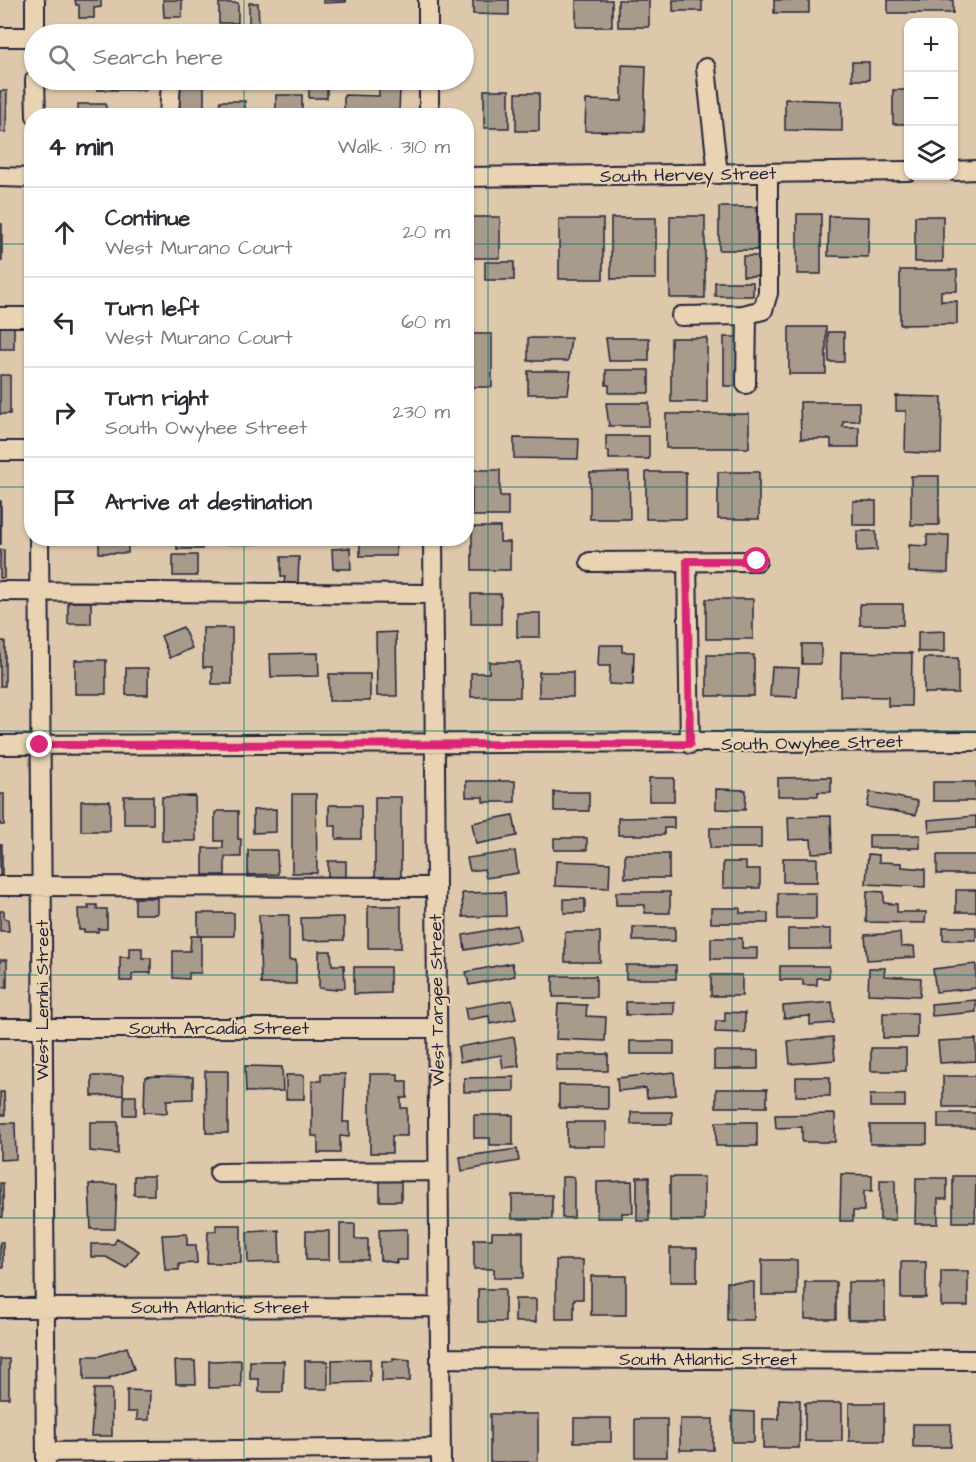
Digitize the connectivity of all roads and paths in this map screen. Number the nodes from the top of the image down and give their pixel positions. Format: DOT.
graph roads {
  1 [pos="35,0"];
  2 [pos="428,0"];
  3 [pos="35,24"];
  4 [pos="428,24"];
  5 [pos="24,36"];
  6 [pos="0,37"];
  7 [pos="706,68"];
  8 [pos="35,90"];
  9 [pos="170,90"];
  10 [pos="429,90"];
  11 [pos="36,108"];
  12 [pos="169,108"];
  13 [pos="429,108"];
  14 [pos="976,170"];
  15 [pos="904,171"];
  16 [pos="958,171"];
  17 [pos="768,173"];
  18 [pos="718,174"];
  19 [pos="0,177"];
  20 [pos="474,177"];
  21 [pos="24,178"];
  22 [pos="747,314"];
  23 [pos="0,316"];
  24 [pos="681,316"];
  25 [pos="24,317"];
  26 [pos="746,384"];
  27 [pos="24,451"];
  28 [pos="0,452"];
  29 [pos="39,546"];
  30 [pos="433,546"];
  31 [pos="687,561"];
  32 [pos="757,561"];
  33 [pos="591,562"];
  34 [pos="0,591"];
  35 [pos="39,591"];
  36 [pos="433,594"];
  37 [pos="976,741"];
  38 [pos="435,743"];
  39 [pos="690,744"];
  40 [pos="0,745"];
  41 [pos="40,745"];
  42 [pos="0,886"];
  43 [pos="41,886"];
  44 [pos="436,887"];
  45 [pos="0,1028"];
  46 [pos="42,1028"];
  47 [pos="437,1028"];
  48 [pos="438,1171"];
  49 [pos="219,1173"];
  50 [pos="45,1307"];
  51 [pos="440,1307"];
  52 [pos="0,1308"];
  53 [pos="440,1358"];
  54 [pos="976,1360"];
  55 [pos="441,1455"];
  56 [pos="46,1457"];
  1 -- 3 [label="street"];
  2 -- 4 [label="street"];
  5 -- 6 [label="street"];
  7 -- 18 [label="street"];
  8 -- 11 [label="street"];
  9 -- 12 [label="street"];
  10 -- 13 [label="street"];
  14 -- 16 [label="street"];
  15 -- 17 [label="street, South Hervey Street"];
  17 -- 18 [label="street, South Hervey Street"];
  17 -- 22 [label="street"];
  18 -- 20 [label="street, South Hervey Street"];
  19 -- 21 [label="street"];
  22 -- 24 [label="street"];
  22 -- 26 [label="street"];
  23 -- 25 [label="street"];
  27 -- 28 [label="street"];
  29 -- 35 [label="street, West Lemhi Street"];
  30 -- 36 [label="street, West Targee Street"];
  31 -- 32 [label="street"];
  31 -- 33 [label="street"];
  31 -- 39 [label="street"];
  34 -- 35 [label="street"];
  35 -- 36 [label="street"];
  35 -- 41 [label="street, West Lemhi Street"];
  36 -- 38 [label="street, West Targee Street"];
  37 -- 39 [label="street, South Owyhee Street"];
  38 -- 39 [label="street, South Owyhee Street"];
  38 -- 41 [label="street, South Owyhee Street"];
  38 -- 44 [label="street, West Targee Street"];
  40 -- 41 [label="street, South Owyhee Street"];
  41 -- 43 [label="street, West Lemhi Street"];
  42 -- 43 [label="street"];
  43 -- 44 [label="street"];
  43 -- 46 [label="street, West Lemhi Street"];
  44 -- 47 [label="street, West Targee Street"];
  45 -- 46 [label="street, South Arcadia Street"];
  46 -- 47 [label="street, South Arcadia Street"];
  46 -- 50 [label="street, West Lemhi Street"];
  47 -- 48 [label="street, West Targee Street"];
  48 -- 49 [label="street"];
  48 -- 51 [label="street, West Targee Street"];
  50 -- 51 [label="street, South Atlantic Street"];
  50 -- 52 [label="street, South Atlantic Street"];
  50 -- 56 [label="street, West Lemhi Street"];
  51 -- 53 [label="street, West Targee Street"];
  53 -- 54 [label="street, South Atlantic Street"];
  53 -- 55 [label="street, West Targee Street"];
  55 -- 56 [label="street"];
}
